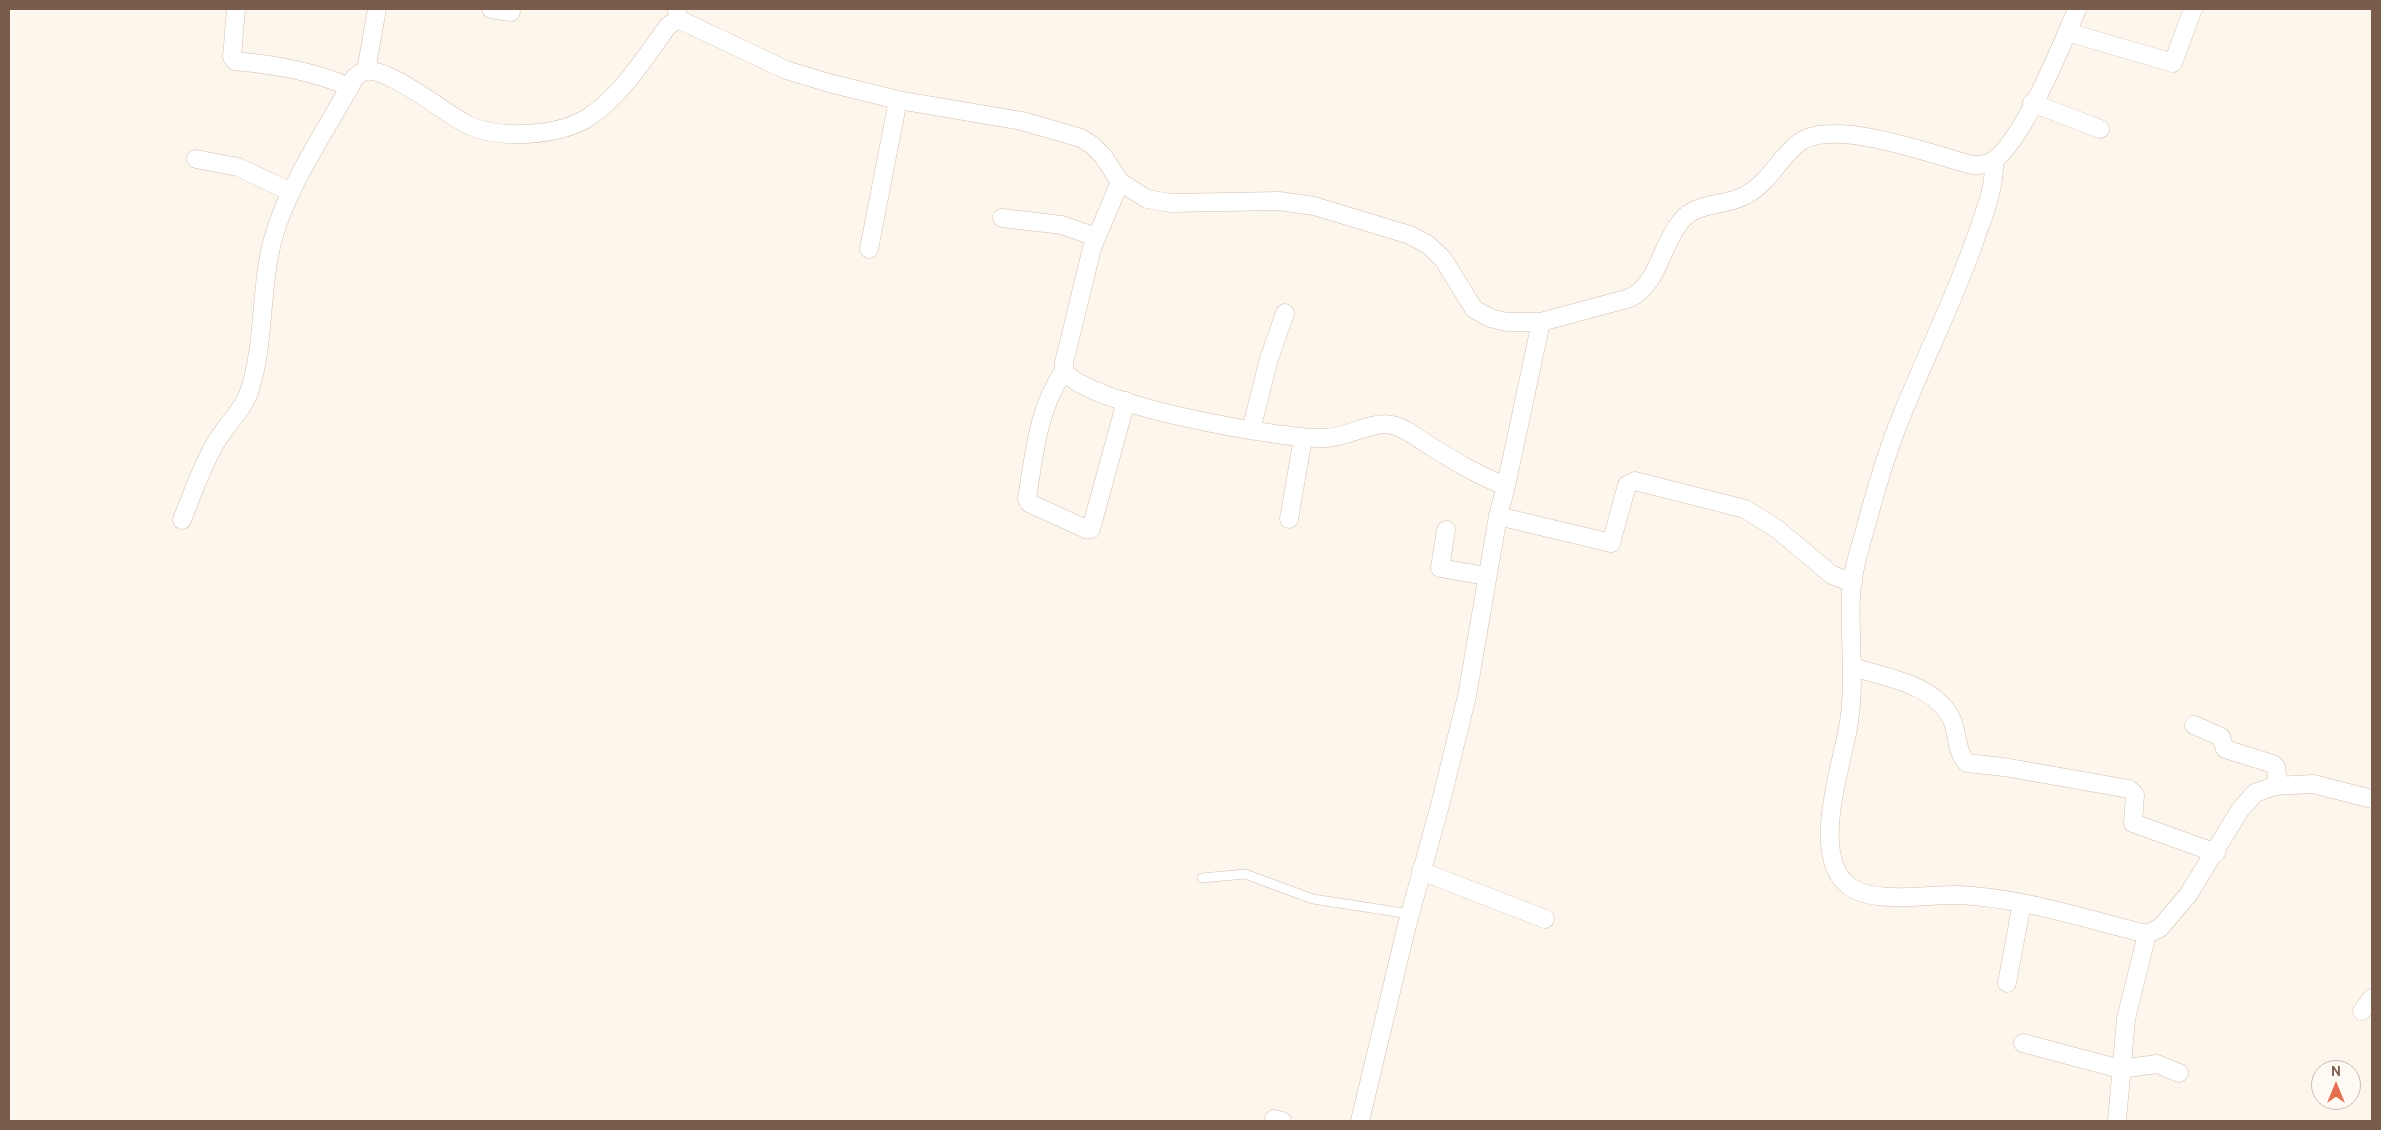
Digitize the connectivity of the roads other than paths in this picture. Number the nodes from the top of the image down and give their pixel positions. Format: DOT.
graph roads {
  1 [pos="236,9"];
  2 [pos="377,9"];
  3 [pos="490,9"];
  4 [pos="2077,9"];
  5 [pos="2193,9"];
  6 [pos="511,12"];
  7 [pos="678,14"];
  8 [pos="2067,32"];
  9 [pos="366,71"];
  10 [pos="350,87"];
  11 [pos="898,100"];
  12 [pos="2032,104"];
  13 [pos="2100,129"];
  14 [pos="196,159"];
  15 [pos="1994,160"];
  16 [pos="1120,182"];
  17 [pos="291,192"];
  18 [pos="1002,218"];
  19 [pos="1096,237"];
  20 [pos="869,249"];
  21 [pos="1285,313"];
  22 [pos="1541,322"];
  23 [pos="1064,371"];
  24 [pos="1126,401"];
  25 [pos="1251,430"];
  26 [pos="1303,438"];
  27 [pos="1506,486"];
  28 [pos="1498,516"];
  29 [pos="1289,519"];
  30 [pos="182,520"];
  31 [pos="1446,530"];
  32 [pos="1486,576"];
  33 [pos="1853,583"];
  34 [pos="1853,667"];
  35 [pos="2194,725"];
  36 [pos="2278,786"];
  37 [pos="2372,799"];
  38 [pos="2216,852"];
  39 [pos="1421,871"];
  40 [pos="1202,878"];
  41 [pos="2022,904"];
  42 [pos="1410,914"];
  43 [pos="1545,919"];
  44 [pos="2147,934"];
  45 [pos="2007,983"];
  46 [pos="2023,1042"];
  47 [pos="2120,1069"];
  48 [pos="2179,1073"];
  49 [pos="1360,1121"];
  50 [pos="2117,1121"];
  1 -- 10 [label="street"];
  2 -- 9 [label="street"];
  3 -- 6 [label="street"];
  4 -- 8 [label="street"];
  5 -- 8 [label="street"];
  7 -- 9 [label="street"];
  7 -- 11 [label="street"];
  8 -- 12 [label="street"];
  9 -- 10 [label="street"];
  10 -- 17 [label="street"];
  11 -- 16 [label="street"];
  11 -- 20 [label="street"];
  12 -- 13 [label="street"];
  12 -- 15 [label="street"];
  14 -- 17 [label="street"];
  15 -- 22 [label="street"];
  15 -- 33 [label="street"];
  16 -- 19 [label="street"];
  16 -- 22 [label="street"];
  17 -- 30 [label="street"];
  18 -- 19 [label="street"];
  19 -- 23 [label="street"];
  21 -- 25 [label="street"];
  22 -- 27 [label="street"];
  23 -- 24 [label="street"];
  23 -- 24 [label="street"];
  24 -- 25 [label="street"];
  25 -- 26 [label="street"];
  26 -- 27 [label="street"];
  26 -- 29 [label="street"];
  27 -- 28 [label="street"];
  28 -- 32 [label="street"];
  28 -- 33 [label="street"];
  31 -- 32 [label="street"];
  32 -- 39 [label="street"];
  33 -- 34 [label="street"];
  34 -- 38 [label="street"];
  34 -- 41 [label="street"];
  35 -- 36 [label="street"];
  36 -- 37 [label="street"];
  36 -- 38 [label="street"];
  38 -- 44 [label="street"];
  39 -- 42 [label="street"];
  39 -- 43 [label="street"];
  40 -- 42 [label="lane"];
  41 -- 44 [label="street"];
  41 -- 45 [label="street"];
  42 -- 49 [label="street"];
  44 -- 47 [label="street"];
  46 -- 47 [label="street"];
  47 -- 48 [label="street"];
  47 -- 50 [label="street"];
}
